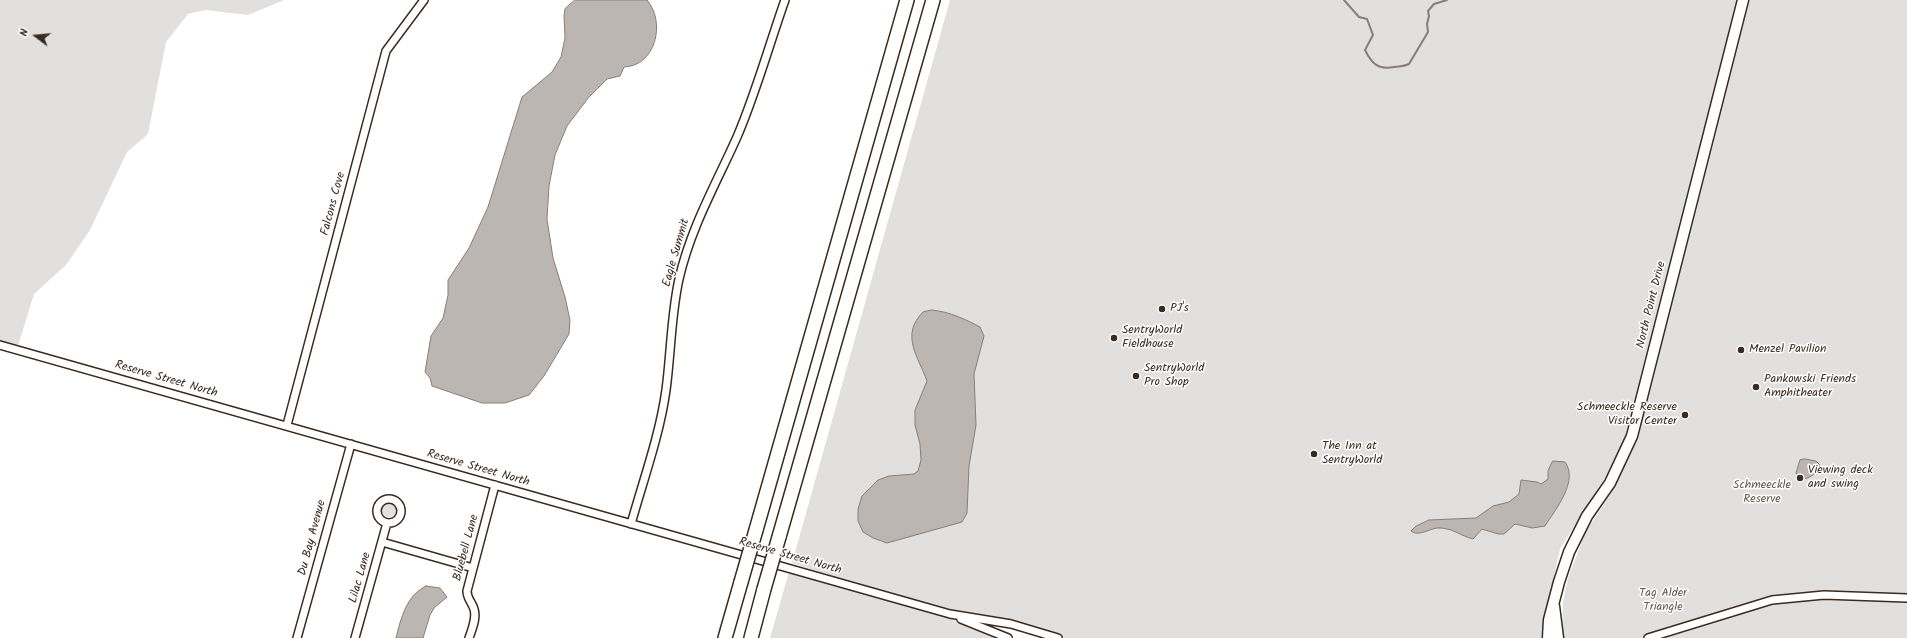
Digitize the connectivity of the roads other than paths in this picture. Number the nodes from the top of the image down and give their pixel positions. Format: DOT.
graph roads {
  1 [pos="424,0"];
  2 [pos="785,0"];
  3 [pos="907,0"];
  4 [pos="933,0"];
  5 [pos="1743,0"];
  6 [pos="0,345"];
  7 [pos="287,425"];
  8 [pos="351,444"];
  9 [pos="495,485"];
  10 [pos="387,523"];
  11 [pos="631,524"];
  12 [pos="382,542"];
  13 [pos="473,568"];
  14 [pos="1907,598"];
  15 [pos="1554,605"];
  16 [pos="950,614"];
  17 [pos="297,638"];
  18 [pos="355,638"];
  19 [pos="469,638"];
  20 [pos="725,638"];
  21 [pos="751,638"];
  22 [pos="1008,638"];
  23 [pos="1058,638"];
  24 [pos="1548,638"];
  25 [pos="1558,638"];
  26 [pos="1648,638"];
  1 -- 7 [label="street, Falcons Cove"];
  2 -- 11 [label="street, Eagle Summit"];
  3 -- 20 [label="highway, bridge"];
  4 -- 21 [label="highway, bridge"];
  5 -- 15 [label="street, North Point Drive"];
  6 -- 7 [label="street, Reserve Street North"];
  7 -- 8 [label="street, Reserve Street North"];
  8 -- 9 [label="street, Reserve Street North"];
  8 -- 17 [label="street, Du Bay Avenue"];
  9 -- 11 [label="street, Reserve Street North"];
  9 -- 13 [label="street, Bluebell Lane"];
  10 -- 12 [label="street, Lilac Lane"];
  11 -- 16 [label="street, Reserve Street North"];
  12 -- 13 [label="street"];
  12 -- 18 [label="street, Lilac Lane"];
  13 -- 19 [label="street, Bluebell Lane"];
  14 -- 26 [label="street"];
  15 -- 24 [label="street, North Point Drive"];
  15 -- 25 [label="street, North Point Drive"];
  16 -- 22 [label="street, Reserve Street North"];
  16 -- 23 [label="street, Reserve Street North"];
}
